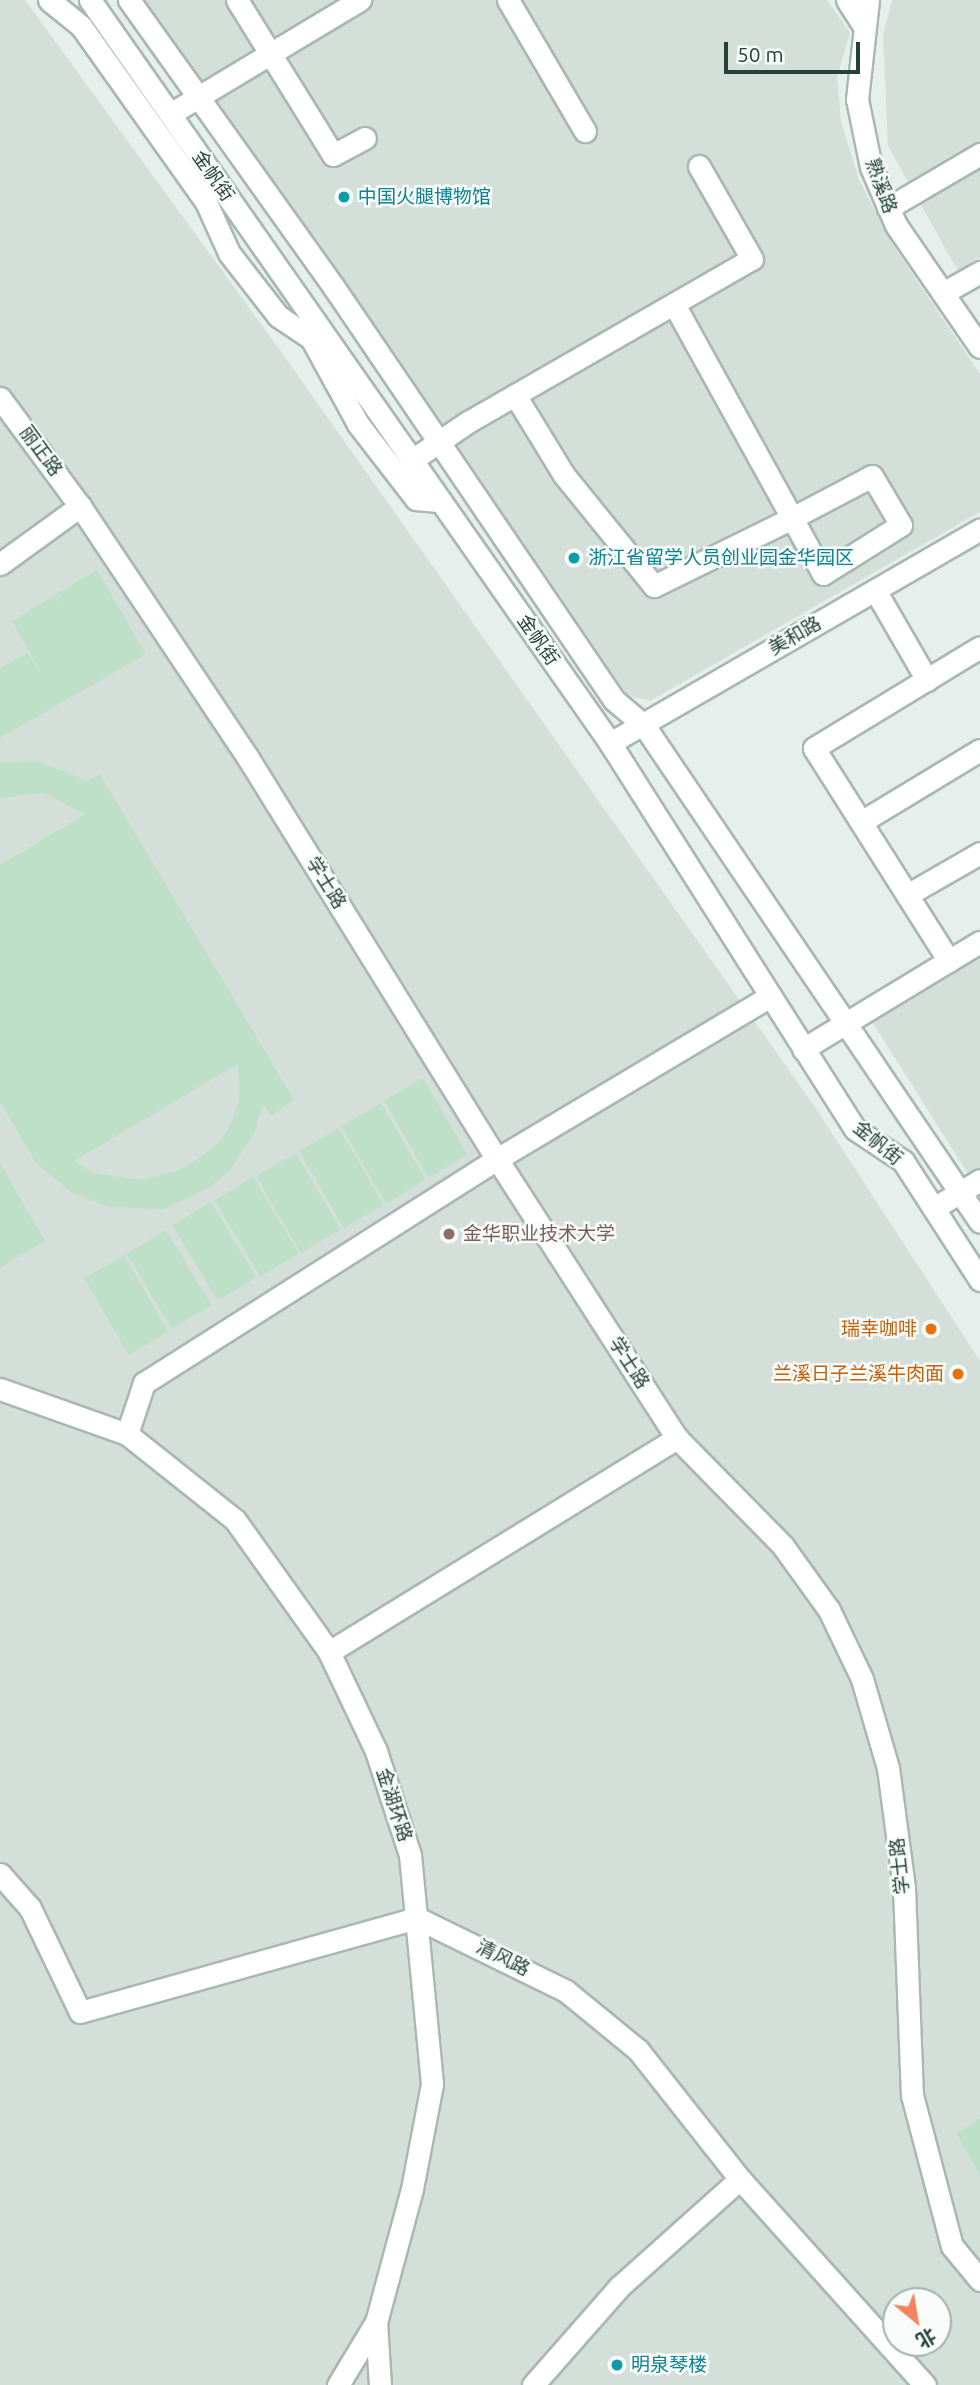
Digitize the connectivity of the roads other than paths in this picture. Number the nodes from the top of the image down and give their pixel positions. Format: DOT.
graph roads {
  1 [pos="49,0"];
  2 [pos="90,0"];
  3 [pos="130,0"];
  4 [pos="237,0"];
  5 [pos="360,0"];
  6 [pos="508,0"];
  7 [pos="847,0"];
  8 [pos="868,0"];
  9 [pos="863,25"];
  10 [pos="270,54"];
  11 [pos="198,97"];
  12 [pos="170,114"];
  13 [pos="585,131"];
  14 [pos="365,138"];
  15 [pos="980,154"];
  16 [pos="699,166"];
  17 [pos="888,208"];
  18 [pos="980,272"];
  19 [pos="943,293"];
  20 [pos="674,304"];
  21 [pos="980,348"];
  22 [pos="515,395"];
  23 [pos="0,398"];
  24 [pos="438,443"];
  25 [pos="412,460"];
  26 [pos="441,501"];
  27 [pos="80,506"];
  28 [pos="792,518"];
  29 [pos="980,529"];
  30 [pos="0,564"];
  31 [pos="875,590"];
  32 [pos="980,648"];
  33 [pos="927,680"];
  34 [pos="643,724"];
  35 [pos="610,743"];
  36 [pos="980,750"];
  37 [pos="861,822"];
  38 [pos="980,853"];
  39 [pos="907,895"];
  40 [pos="980,942"];
  41 [pos="949,961"];
  42 [pos="769,997"];
  43 [pos="848,1022"];
  44 [pos="803,1049"];
  45 [pos="497,1159"];
  46 [pos="980,1180"];
  47 [pos="960,1192"];
  48 [pos="934,1208"];
  49 [pos="980,1222"];
  50 [pos="980,1280"];
  51 [pos="0,1389"];
  52 [pos="127,1434"];
  53 [pos="677,1438"];
  54 [pos="329,1652"];
  55 [pos="0,1874"];
  56 [pos="417,1918"];
  57 [pos="740,2179"];
  58 [pos="980,2280"];
  59 [pos="376,2322"];
  60 [pos="338,2385"];
  61 [pos="380,2385"];
  62 [pos="533,2385"];
  63 [pos="925,2385"];
  1 -- 26 [label="street"];
  2 -- 12 [label="street, 金帆街"];
  3 -- 11 [label="street"];
  4 -- 10 [label="street"];
  5 -- 10 [label="street"];
  6 -- 13 [label="street"];
  7 -- 9 [label="street"];
  8 -- 9 [label="street, 熟溪路"];
  9 -- 17 [label="street, 熟溪路"];
  10 -- 11 [label="street"];
  10 -- 14 [label="street"];
  11 -- 12 [label="street"];
  11 -- 24 [label="street"];
  12 -- 25 [label="street, 金帆街"];
  15 -- 17 [label="street"];
  16 -- 20 [label="street"];
  17 -- 19 [label="street, 熟溪路"];
  18 -- 19 [label="street"];
  19 -- 21 [label="street, 熟溪路"];
  20 -- 22 [label="street"];
  20 -- 28 [label="street"];
  22 -- 24 [label="street"];
  22 -- 28 [label="street"];
  23 -- 27 [label="street, 丽正路"];
  24 -- 25 [label="street"];
  24 -- 34 [label="street"];
  25 -- 26 [label="street, 金帆街"];
  26 -- 35 [label="street, 金帆街"];
  27 -- 30 [label="street"];
  27 -- 45 [label="street, 学士路"];
  28 -- 28 [label="street"];
  29 -- 31 [label="street, 美和路"];
  31 -- 33 [label="street"];
  31 -- 34 [label="street, 美和路"];
  32 -- 33 [label="street"];
  33 -- 37 [label="street"];
  34 -- 35 [label="street, 美和路"];
  34 -- 43 [label="street"];
  35 -- 42 [label="street, 金帆街"];
  36 -- 37 [label="street"];
  37 -- 39 [label="street"];
  38 -- 39 [label="street"];
  39 -- 41 [label="street"];
  40 -- 41 [label="street"];
  41 -- 43 [label="street"];
  42 -- 44 [label="street, 金帆街"];
  42 -- 45 [label="street"];
  43 -- 44 [label="street"];
  43 -- 47 [label="street"];
  44 -- 48 [label="street, 金帆街"];
  45 -- 52 [label="street"];
  45 -- 53 [label="street, 学士路"];
  46 -- 47 [label="street"];
  47 -- 48 [label="street"];
  47 -- 49 [label="street"];
  48 -- 50 [label="street, 金帆街"];
  51 -- 52 [label="street, 金湖环路"];
  52 -- 54 [label="street, 金湖环路"];
  53 -- 54 [label="street"];
  53 -- 58 [label="street, 学士路"];
  54 -- 56 [label="street, 金湖环路"];
  55 -- 56 [label="street"];
  56 -- 57 [label="street, 清风路"];
  56 -- 59 [label="street, 金湖环路"];
  57 -- 62 [label="street"];
  57 -- 63 [label="street, 清风路"];
  59 -- 60 [label="street, 金湖环路"];
  59 -- 61 [label="street"];
}
